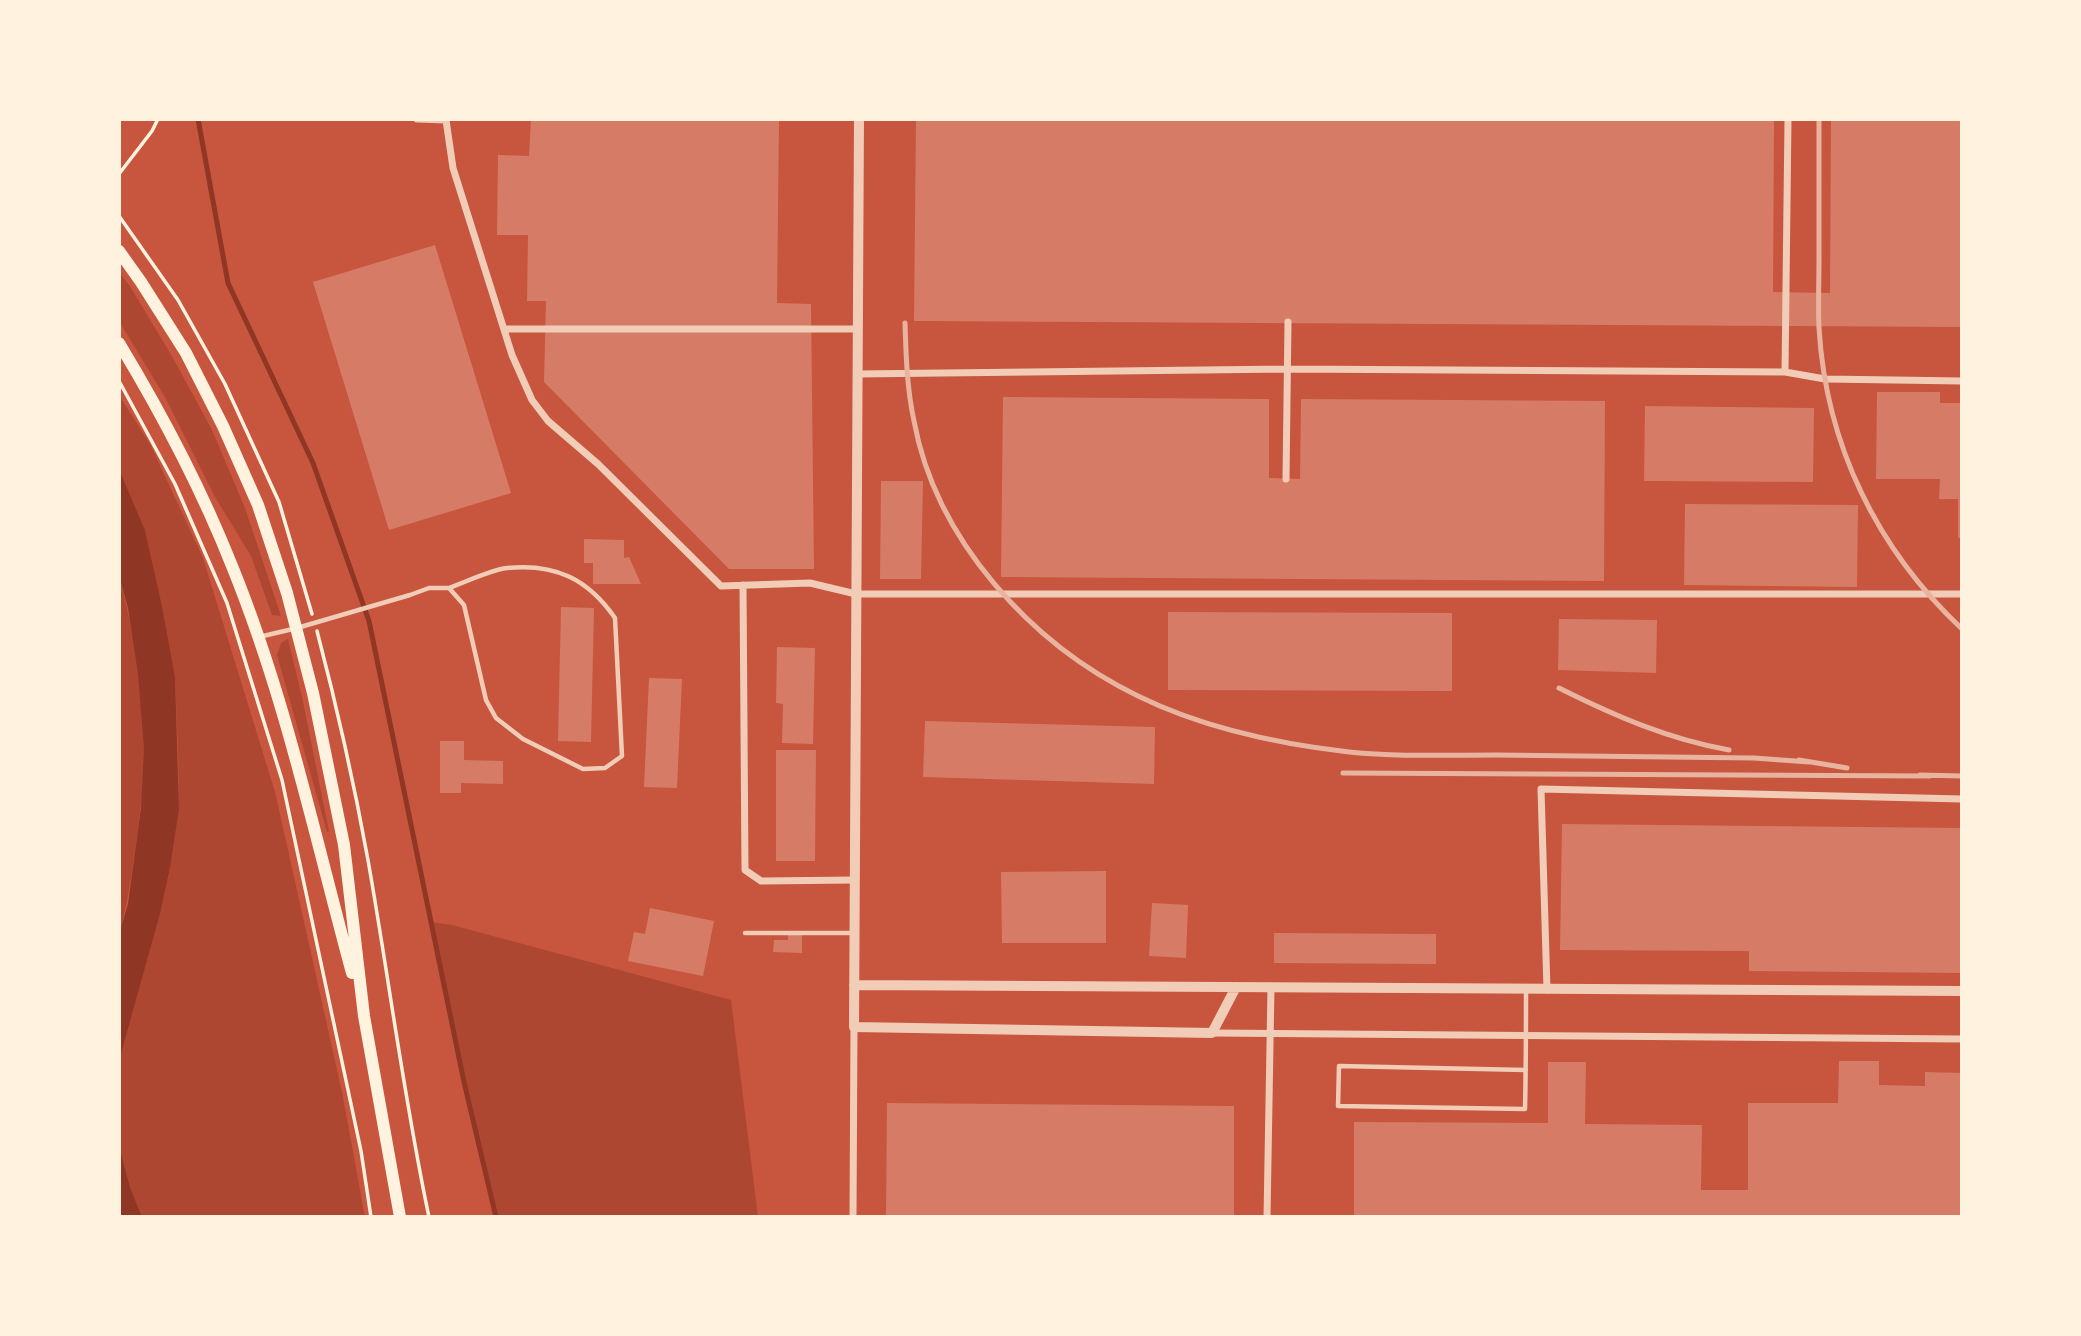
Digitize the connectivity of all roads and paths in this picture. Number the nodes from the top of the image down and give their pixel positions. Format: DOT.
graph roads {
  1 [pos="158,119"];
  2 [pos="417,119"];
  3 [pos="859,119"];
  4 [pos="1788,119"];
  5 [pos="119,174"];
  6 [pos="119,251"];
  7 [pos="1288,322"];
  8 [pos="505,329"];
  9 [pos="858,329"];
  10 [pos="119,343"];
  11 [pos="1287,369"];
  12 [pos="1785,372"];
  13 [pos="857,374"];
  14 [pos="119,381"];
  15 [pos="1962,381"];
  16 [pos="1286,478"];
  17 [pos="743,585"];
  18 [pos="449,588"];
  19 [pos="856,594"];
  20 [pos="1962,594"];
  21 [pos="297,628"];
  22 [pos="258,637"];
  23 [pos="1962,799"];
  24 [pos="855,880"];
  25 [pos="745,933"];
  26 [pos="854,933"];
  27 [pos="854,985"];
  28 [pos="1236,987"];
  29 [pos="1271,987"];
  30 [pos="1526,990"];
  31 [pos="1547,990"];
  32 [pos="1962,991"];
  33 [pos="364,1016"];
  34 [pos="854,1027"];
  35 [pos="1212,1033"];
  36 [pos="1270,1033"];
  37 [pos="1526,1035"];
  38 [pos="1962,1039"];
  39 [pos="1526,1070"];
  40 [pos="371,1217"];
  41 [pos="400,1217"];
  42 [pos="853,1217"];
  43 [pos="1267,1217"];
  1 -- 5 [label="path"];
  2 -- 8 [label="street"];
  3 -- 9 [label="street"];
  4 -- 12 [label="street"];
  6 -- 21 [label="main road"];
  7 -- 11 [label="street"];
  8 -- 9 [label="street"];
  8 -- 17 [label="street"];
  9 -- 13 [label="street"];
  10 -- 22 [label="main road"];
  11 -- 12 [label="street"];
  11 -- 13 [label="street"];
  11 -- 16 [label="street"];
  12 -- 15 [label="street"];
  13 -- 19 [label="street"];
  14 -- 40 [label="path"];
  17 -- 19 [label="street"];
  17 -- 24 [label="street"];
  18 -- 18 [label="lane"];
  18 -- 21 [label="lane"];
  19 -- 20 [label="street"];
  19 -- 24 [label="street"];
  21 -- 22 [label="lane"];
  21 -- 33 [label="main road"];
  22 -- 33 [label="main road"];
  23 -- 31 [label="street"];
  24 -- 26 [label="street"];
  25 -- 26 [label="lane"];
  26 -- 27 [label="street"];
  27 -- 28 [label="street"];
  27 -- 34 [label="street"];
  28 -- 29 [label="street"];
  28 -- 35 [label="street"];
  29 -- 30 [label="street"];
  29 -- 36 [label="street"];
  30 -- 31 [label="street"];
  30 -- 37 [label="lane"];
  31 -- 32 [label="street"];
  33 -- 41 [label="main road"];
  34 -- 35 [label="street"];
  34 -- 42 [label="street"];
  35 -- 36 [label="street"];
  36 -- 37 [label="street"];
  36 -- 43 [label="street"];
  37 -- 38 [label="street"];
  37 -- 39 [label="lane"];
  39 -- 39 [label="lane"];
}
